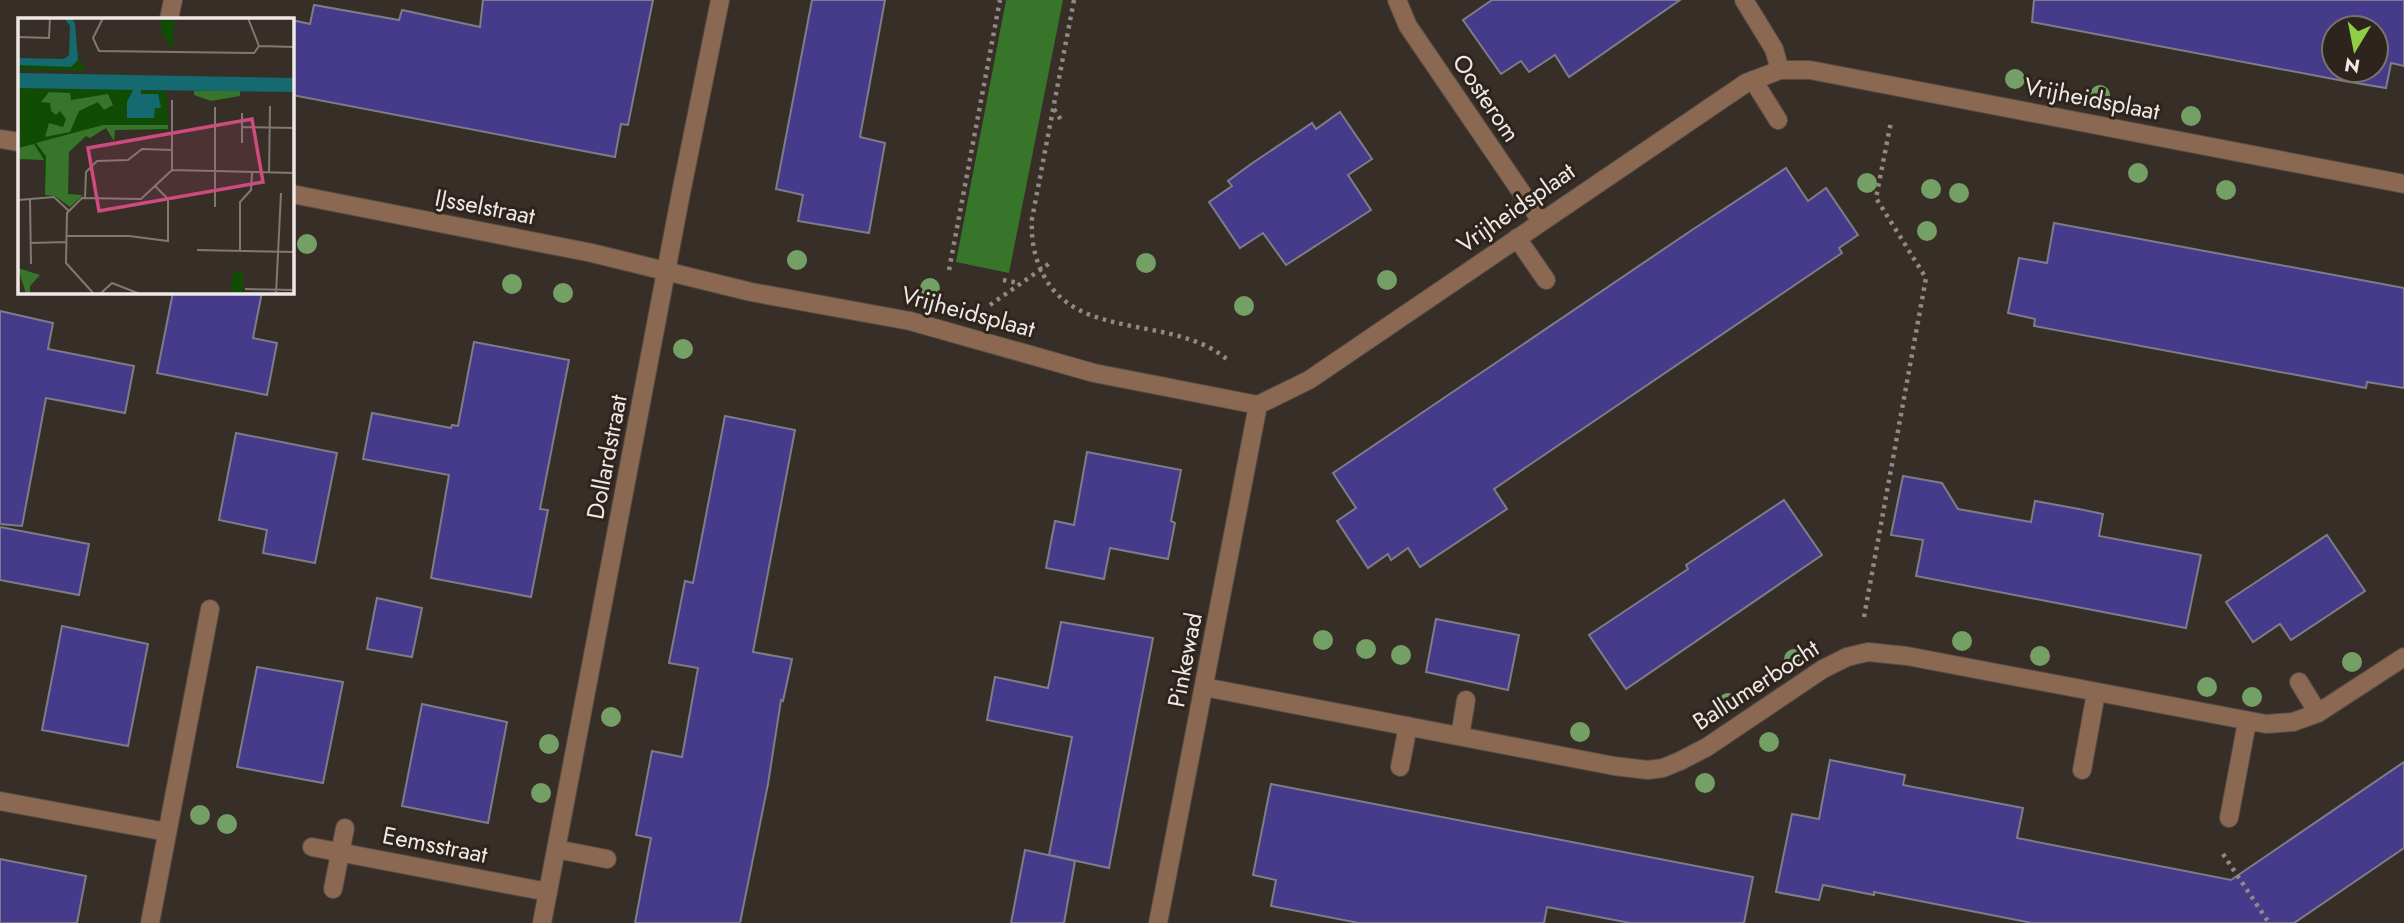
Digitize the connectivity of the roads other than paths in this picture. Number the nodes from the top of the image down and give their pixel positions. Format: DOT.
graph roads {
  1 [pos="173,0"];
  2 [pos="718,0"];
  3 [pos="1397,0"];
  4 [pos="1744,0"];
  5 [pos="169,18"];
  6 [pos="1780,70"];
  7 [pos="1753,80"];
  8 [pos="1779,120"];
  9 [pos="0,139"];
  10 [pos="18,142"];
  11 [pos="2404,184"];
  12 [pos="294,194"];
  13 [pos="1541,222"];
  14 [pos="1517,238"];
  15 [pos="667,271"];
  16 [pos="1546,280"];
  17 [pos="1258,405"];
  18 [pos="210,608"];
  19 [pos="2404,657"];
  20 [pos="2299,682"];
  21 [pos="1204,687"];
  22 [pos="2096,693"];
  23 [pos="1466,700"];
  24 [pos="2318,712"];
  25 [pos="2247,722"];
  26 [pos="1408,726"];
  27 [pos="1460,736"];
  28 [pos="1400,767"];
  29 [pos="2082,770"];
  30 [pos="0,801"];
  31 [pos="2229,818"];
  32 [pos="345,828"];
  33 [pos="167,832"];
  34 [pos="312,847"];
  35 [pos="556,849"];
  36 [pos="340,852"];
  37 [pos="607,859"];
  38 [pos="333,889"];
  39 [pos="548,892"];
  40 [pos="150,923"];
  41 [pos="542,923"];
  42 [pos="1158,923"];
  1 -- 5 [label="street"];
  2 -- 15 [label="street, Dollardstraat"];
  3 -- 13 [label="street, Oosterom"];
  4 -- 6 [label="street"];
  6 -- 7 [label="street, Vrijheidsplaat"];
  6 -- 11 [label="street, Vrijheidsplaat"];
  7 -- 8 [label="street"];
  7 -- 13 [label="street, Vrijheidsplaat"];
  9 -- 10 [label="street"];
  12 -- 15 [label="street, IJsselstraat"];
  13 -- 14 [label="street, Vrijheidsplaat"];
  14 -- 16 [label="street"];
  14 -- 17 [label="street, Vrijheidsplaat"];
  15 -- 17 [label="street, Vrijheidsplaat"];
  15 -- 35 [label="street, Dollardstraat"];
  17 -- 21 [label="street, Pinkewad"];
  18 -- 33 [label="street"];
  19 -- 24 [label="street, Ballumerbocht"];
  20 -- 24 [label="street"];
  21 -- 26 [label="street, Ballumerbocht"];
  21 -- 42 [label="street, Pinkewad"];
  22 -- 25 [label="street, Ballumerbocht"];
  22 -- 27 [label="street, Ballumerbocht"];
  22 -- 29 [label="street"];
  23 -- 27 [label="street"];
  24 -- 25 [label="street, Ballumerbocht"];
  25 -- 31 [label="street"];
  26 -- 27 [label="street, Ballumerbocht"];
  26 -- 28 [label="street"];
  30 -- 33 [label="street"];
  32 -- 36 [label="street"];
  33 -- 40 [label="street"];
  34 -- 36 [label="street, Eemsstraat"];
  35 -- 37 [label="street"];
  35 -- 39 [label="street, Dollardstraat"];
  36 -- 38 [label="street"];
  36 -- 39 [label="street, Eemsstraat"];
  39 -- 41 [label="street, Dollardstraat"];
}
